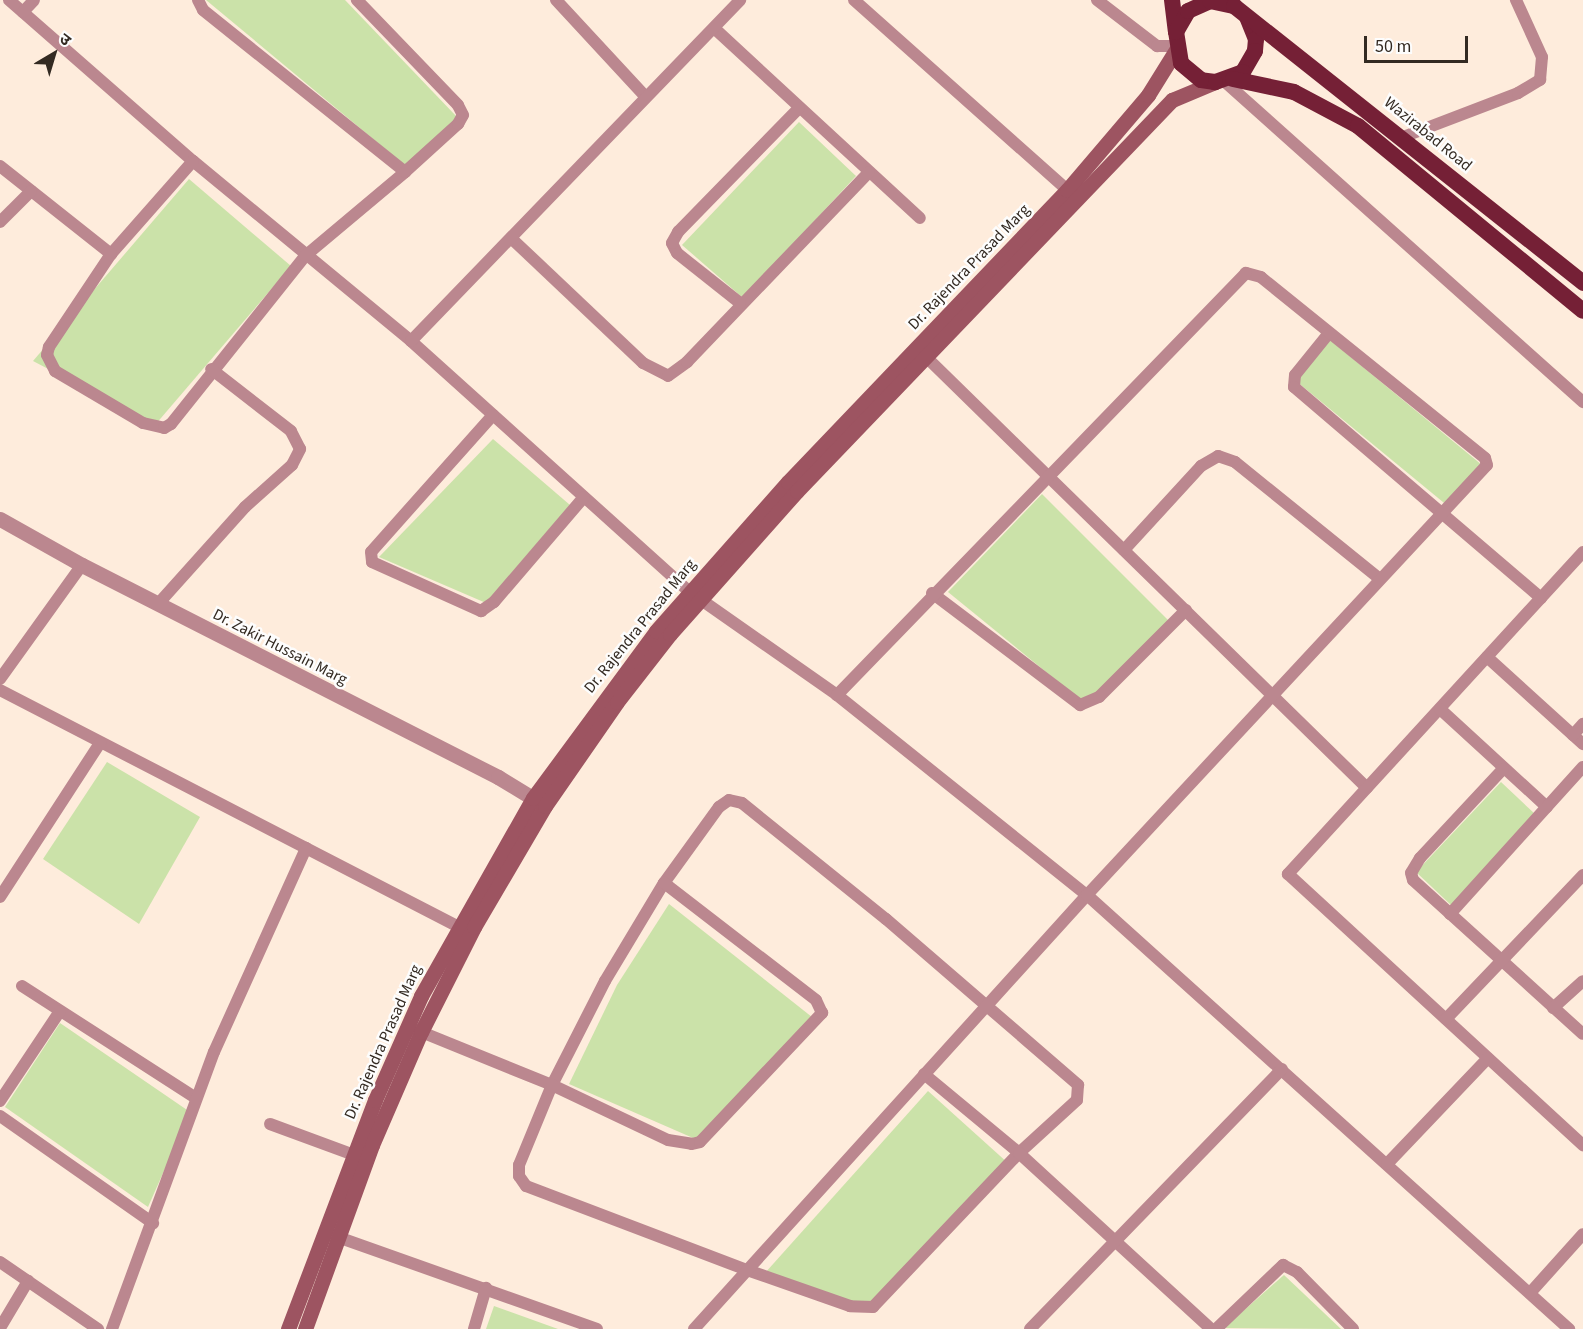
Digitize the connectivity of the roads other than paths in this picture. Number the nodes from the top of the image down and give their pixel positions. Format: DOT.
graph roads {
  1 [pos="9,0"];
  2 [pos="34,0"];
  3 [pos="198,0"];
  4 [pos="357,0"];
  5 [pos="556,0"];
  6 [pos="740,0"];
  7 [pos="854,0"];
  8 [pos="1097,0"];
  9 [pos="1172,0"];
  10 [pos="1521,2"];
  11 [pos="1239,6"];
  12 [pos="22,12"];
  13 [pos="714,28"];
  14 [pos="1176,42"];
  15 [pos="1224,81"];
  16 [pos="644,95"];
  17 [pos="799,108"];
  18 [pos="1403,138"];
  19 [pos="193,161"];
  20 [pos="0,166"];
  21 [pos="405,172"];
  22 [pos="869,172"];
  23 [pos="1068,190"];
  24 [pos="31,191"];
  25 [pos="920,218"];
  26 [pos="0,222"];
  27 [pos="511,238"];
  28 [pos="111,254"];
  29 [pos="305,256"];
  30 [pos="1583,284"];
  31 [pos="740,303"];
  32 [pos="1583,311"];
  33 [pos="1329,333"];
  34 [pos="411,341"];
  35 [pos="922,352"];
  36 [pos="211,369"];
  37 [pos="1583,402"];
  38 [pos="493,415"];
  39 [pos="1048,476"];
  40 [pos="584,497"];
  41 [pos="1443,512"];
  42 [pos="0,519"];
  43 [pos="1124,550"];
  44 [pos="1583,552"];
  45 [pos="82,566"];
  46 [pos="1380,579"];
  47 [pos="932,593"];
  48 [pos="695,596"];
  49 [pos="1541,598"];
  50 [pos="158,604"];
  51 [pos="1186,610"];
  52 [pos="1487,657"];
  53 [pos="0,679"];
  54 [pos="0,690"];
  55 [pos="837,695"];
  56 [pos="1272,695"];
  57 [pos="1440,709"];
  58 [pos="1583,724"];
  59 [pos="1573,735"];
  60 [pos="100,743"];
  61 [pos="1583,744"];
  62 [pos="1583,767"];
  63 [pos="1503,769"];
  64 [pos="1367,788"];
  65 [pos="539,802"];
  66 [pos="1547,807"];
  67 [pos="306,848"];
  68 [pos="1583,875"];
  69 [pos="664,883"];
  70 [pos="1087,895"];
  71 [pos="0,897"];
  72 [pos="1450,914"];
  73 [pos="457,926"];
  74 [pos="1500,960"];
  75 [pos="1583,981"];
  76 [pos="22,986"];
  77 [pos="987,1005"];
  78 [pos="1553,1008"];
  79 [pos="60,1011"];
  80 [pos="1446,1019"];
  81 [pos="414,1029"];
  82 [pos="1583,1035"];
  83 [pos="1488,1058"];
  84 [pos="1282,1069"];
  85 [pos="924,1074"];
  86 [pos="552,1085"];
  87 [pos="196,1098"];
  88 [pos="0,1101"];
  89 [pos="0,1116"];
  90 [pos="270,1124"];
  91 [pos="1583,1145"];
  92 [pos="1019,1153"];
  93 [pos="354,1155"];
  94 [pos="1387,1164"];
  95 [pos="153,1223"];
  96 [pos="1583,1234"];
  97 [pos="331,1235"];
  98 [pos="1117,1241"];
  99 [pos="0,1262"];
  100 [pos="747,1270"];
  101 [pos="28,1281"];
  102 [pos="486,1288"];
  103 [pos="1530,1293"];
  104 [pos="0,1328"];
  105 [pos="98,1329"];
  106 [pos="112,1329"];
  107 [pos="288,1329"];
  108 [pos="304,1329"];
  109 [pos="474,1329"];
  110 [pos="597,1329"];
  111 [pos="694,1329"];
  112 [pos="1030,1329"];
  113 [pos="1210,1329"];
  114 [pos="1216,1329"];
  115 [pos="1353,1329"];
  116 [pos="1569,1329"];
  1 -- 12 [label="street"];
  2 -- 12 [label="street"];
  3 -- 21 [label="street"];
  4 -- 21 [label="street"];
  5 -- 16 [label="street"];
  6 -- 13 [label="street"];
  7 -- 23 [label="street"];
  8 -- 14 [label="street"];
  9 -- 14 [label="highway"];
  10 -- 18 [label="street"];
  11 -- 14 [label="highway"];
  11 -- 15 [label="highway"];
  11 -- 18 [label="highway, Wazirabad Road"];
  12 -- 19 [label="street"];
  13 -- 16 [label="street"];
  13 -- 17 [label="street"];
  14 -- 15 [label="highway"];
  14 -- 23 [label="main road, Dr. Rajendra Prasad Marg"];
  15 -- 32 [label="highway"];
  15 -- 35 [label="main road, Dr. Rajendra Prasad Marg"];
  15 -- 37 [label="street"];
  16 -- 27 [label="street"];
  17 -- 22 [label="street"];
  17 -- 31 [label="street"];
  18 -- 30 [label="highway, Wazirabad Road"];
  19 -- 28 [label="street"];
  19 -- 29 [label="street"];
  20 -- 24 [label="street"];
  21 -- 29 [label="street"];
  22 -- 25 [label="street"];
  22 -- 31 [label="street"];
  23 -- 35 [label="main road, Dr. Rajendra Prasad Marg"];
  24 -- 26 [label="street"];
  24 -- 28 [label="street"];
  27 -- 31 [label="street"];
  27 -- 34 [label="street"];
  28 -- 36 [label="street"];
  29 -- 34 [label="street"];
  29 -- 36 [label="street"];
  33 -- 39 [label="street"];
  33 -- 41 [label="street"];
  33 -- 41 [label="street"];
  34 -- 38 [label="street"];
  35 -- 39 [label="street"];
  35 -- 48 [label="main road, Dr. Rajendra Prasad Marg"];
  36 -- 50 [label="street"];
  38 -- 40 [label="street"];
  38 -- 40 [label="street"];
  39 -- 43 [label="street"];
  39 -- 47 [label="street"];
  40 -- 48 [label="street"];
  41 -- 46 [label="street"];
  41 -- 49 [label="street"];
  42 -- 45 [label="street, Dr. Zakir Hussain Marg"];
  43 -- 46 [label="street"];
  43 -- 51 [label="street"];
  44 -- 49 [label="street"];
  45 -- 50 [label="street, Dr. Zakir Hussain Marg"];
  45 -- 53 [label="street"];
  46 -- 56 [label="street"];
  47 -- 51 [label="street"];
  47 -- 55 [label="street"];
  48 -- 55 [label="street"];
  48 -- 65 [label="main road, Dr. Rajendra Prasad Marg"];
  49 -- 52 [label="street"];
  50 -- 65 [label="street, Dr. Zakir Hussain Marg"];
  51 -- 56 [label="street"];
  52 -- 57 [label="street"];
  52 -- 59 [label="street"];
  54 -- 60 [label="street"];
  55 -- 70 [label="street"];
  56 -- 64 [label="street"];
  56 -- 70 [label="street"];
  57 -- 63 [label="street"];
  57 -- 64 [label="street"];
  58 -- 59 [label="street"];
  59 -- 61 [label="street"];
  60 -- 67 [label="street"];
  60 -- 71 [label="street"];
  62 -- 66 [label="street"];
  63 -- 66 [label="street"];
  63 -- 72 [label="street"];
  64 -- 80 [label="street"];
  65 -- 73 [label="main road, Dr. Rajendra Prasad Marg"];
  65 -- 81 [label="main road, Dr. Rajendra Prasad Marg"];
  66 -- 72 [label="street"];
  67 -- 73 [label="street"];
  67 -- 87 [label="street"];
  68 -- 74 [label="street"];
  69 -- 77 [label="street"];
  69 -- 86 [label="street"];
  69 -- 86 [label="street"];
  70 -- 77 [label="street"];
  70 -- 84 [label="street"];
  72 -- 74 [label="street"];
  73 -- 81 [label="main road, Dr. Rajendra Prasad Marg"];
  74 -- 78 [label="street"];
  74 -- 80 [label="street"];
  75 -- 78 [label="street"];
  76 -- 79 [label="street"];
  77 -- 85 [label="street"];
  77 -- 92 [label="street"];
  78 -- 82 [label="street"];
  79 -- 87 [label="street"];
  79 -- 88 [label="street"];
  80 -- 83 [label="street"];
  81 -- 86 [label="street"];
  81 -- 93 [label="main road, Dr. Rajendra Prasad Marg"];
  81 -- 97 [label="main road, Dr. Rajendra Prasad Marg"];
  83 -- 91 [label="street"];
  83 -- 94 [label="street"];
  84 -- 94 [label="street"];
  84 -- 98 [label="street"];
  85 -- 92 [label="street"];
  85 -- 100 [label="street"];
  86 -- 100 [label="street"];
  87 -- 95 [label="street"];
  89 -- 95 [label="street"];
  90 -- 93 [label="street"];
  92 -- 98 [label="street"];
  92 -- 100 [label="street"];
  93 -- 97 [label="main road, Dr. Rajendra Prasad Marg"];
  94 -- 103 [label="street"];
  95 -- 106 [label="street"];
  96 -- 103 [label="street"];
  97 -- 102 [label="street"];
  97 -- 107 [label="main road, Dr. Rajendra Prasad Marg"];
  97 -- 108 [label="main road, Dr. Rajendra Prasad Marg"];
  98 -- 112 [label="street"];
  98 -- 113 [label="street"];
  99 -- 101 [label="street"];
  100 -- 111 [label="street"];
  101 -- 104 [label="street"];
  101 -- 105 [label="street"];
  102 -- 109 [label="street"];
  102 -- 110 [label="street"];
  103 -- 116 [label="street"];
  114 -- 115 [label="street"];
}
